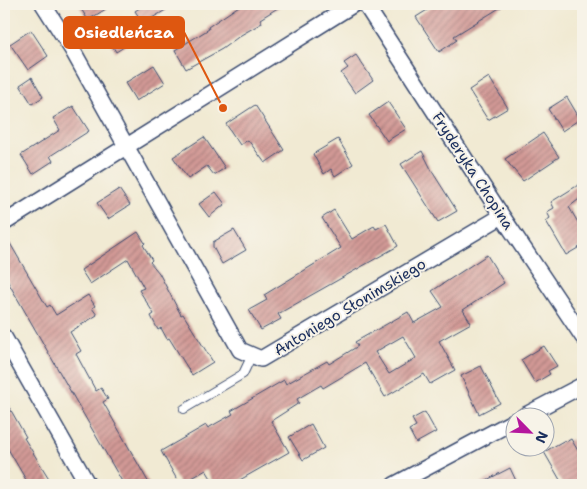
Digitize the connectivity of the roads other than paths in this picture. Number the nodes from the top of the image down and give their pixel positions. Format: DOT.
graph roads {
  1 [pos="43,4"];
  2 [pos="354,4"];
  3 [pos="365,4"];
  4 [pos="127,147"];
  5 [pos="502,216"];
  6 [pos="4,223"];
  7 [pos="4,337"];
  8 [pos="583,337"];
  9 [pos="252,355"];
  10 [pos="583,385"];
  11 [pos="543,406"];
  12 [pos="184,409"];
  13 [pos="504,426"];
  14 [pos="88,485"];
  15 [pos="394,485"];
  1 -- 4 [label="street, Antoniego Słonimskiego"];
  2 -- 4 [label="street"];
  3 -- 5 [label="street, Fryderyka Chopina"];
  4 -- 6 [label="street"];
  4 -- 9 [label="street, Antoniego Słonimskiego"];
  5 -- 8 [label="street, Fryderyka Chopina"];
  5 -- 9 [label="street, Antoniego Słonimskiego"];
  7 -- 14 [label="street"];
  9 -- 12 [label="lane"];
  10 -- 11 [label="street"];
  13 -- 15 [label="street"];
}
